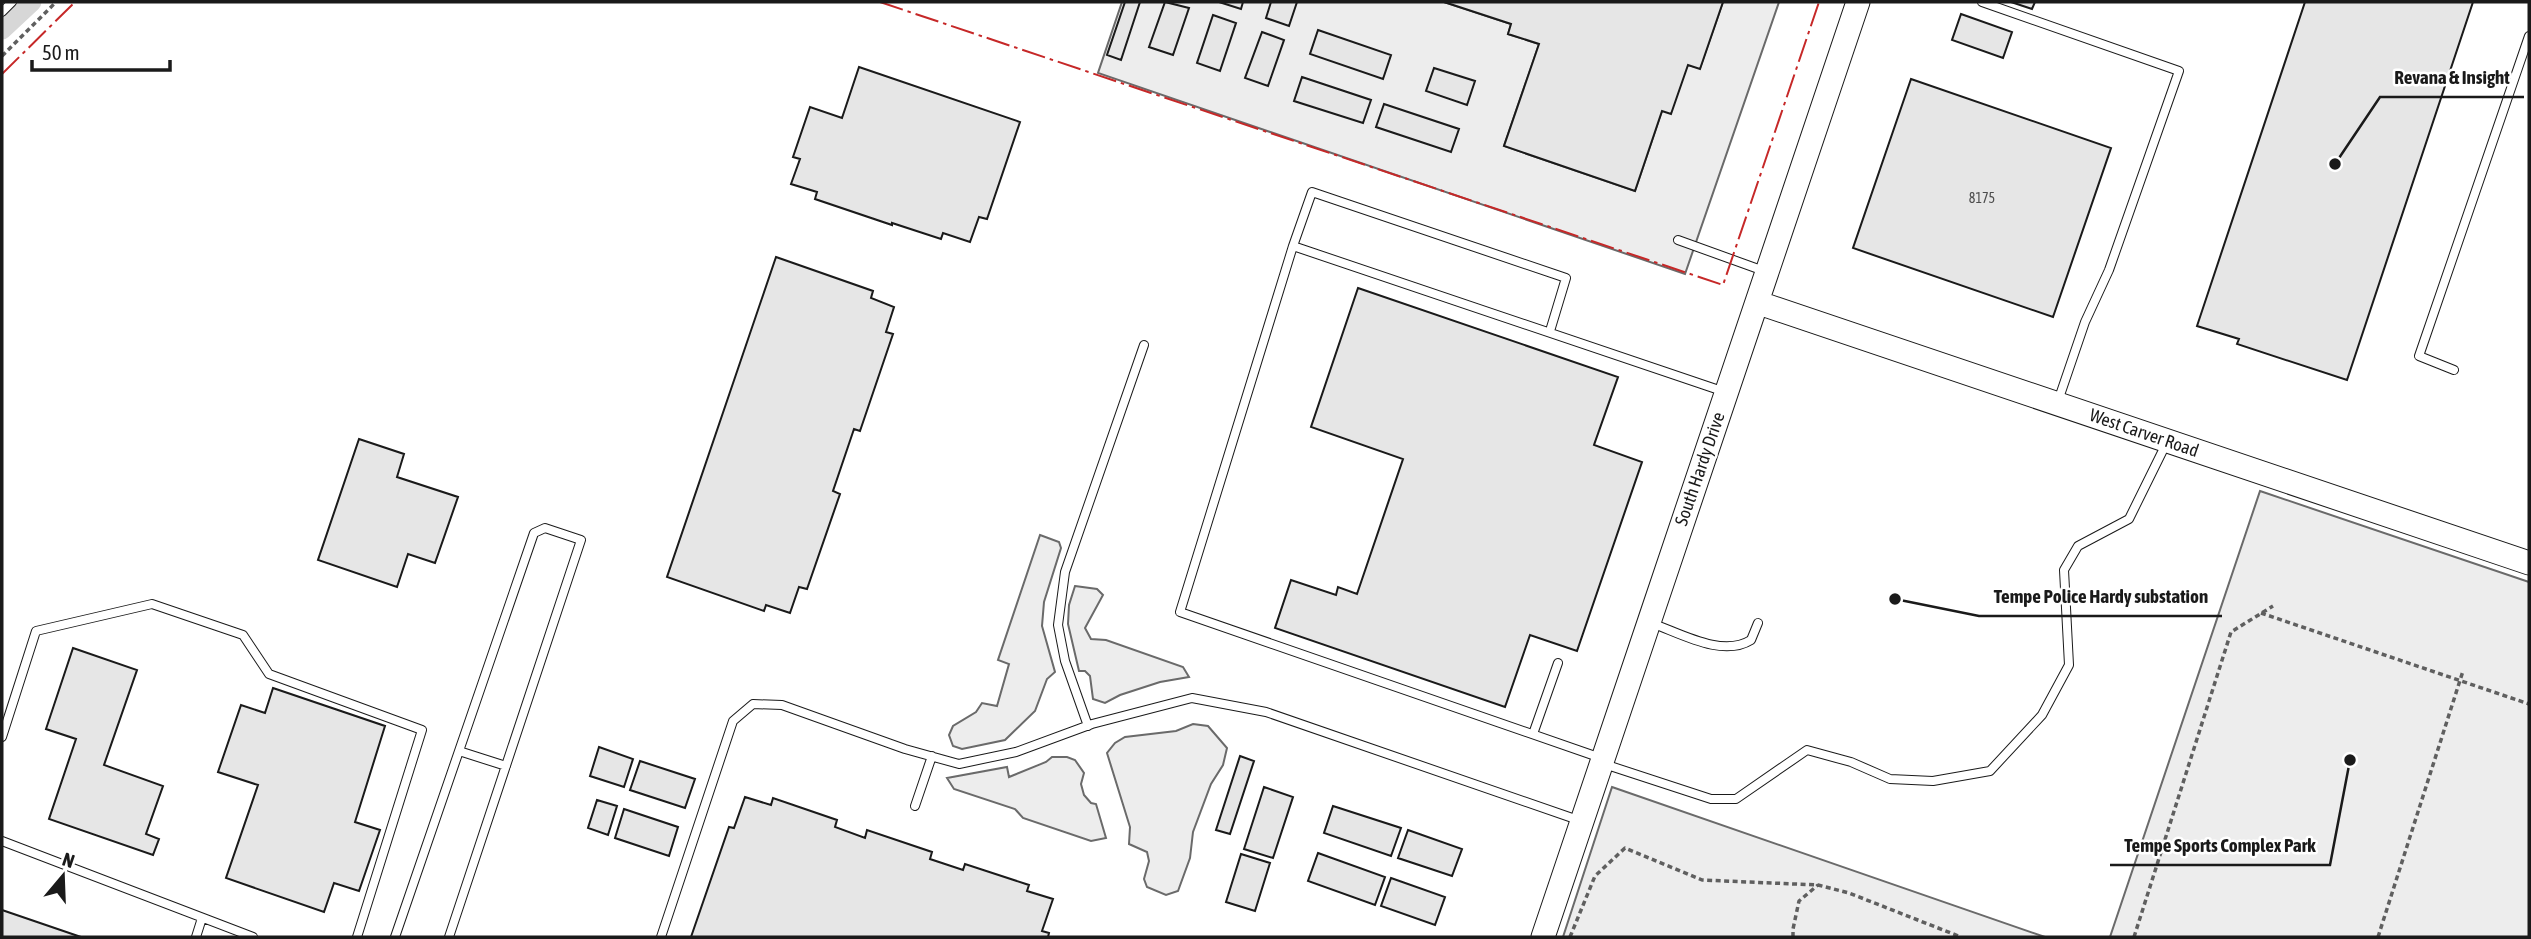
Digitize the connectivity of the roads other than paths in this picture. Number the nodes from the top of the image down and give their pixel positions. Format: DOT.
graph roads {
  1 [pos="12,2"];
  2 [pos="1858,2"];
  3 [pos="1982,2"];
  4 [pos="2,12"];
  5 [pos="2529,36"];
  6 [pos="1678,240"];
  7 [pos="1293,246"];
  8 [pos="1769,273"];
  9 [pos="1759,303"];
  10 [pos="1550,331"];
  11 [pos="1144,345"];
  12 [pos="2454,370"];
  13 [pos="1726,392"];
  14 [pos="2057,404"];
  15 [pos="2168,441"];
  16 [pos="2529,563"];
  17 [pos="1648,622"];
  18 [pos="1758,623"];
  19 [pos="1558,663"];
  20 [pos="1088,726"];
  21 [pos="1533,734"];
  22 [pos="2,737"];
  23 [pos="459,751"];
  24 [pos="932,757"];
  25 [pos="1602,761"];
  26 [pos="506,766"];
  27 [pos="915,806"];
  28 [pos="1581,821"];
  29 [pos="2,841"];
  30 [pos="202,918"];
  31 [pos="196,937"];
  32 [pos="253,937"];
  33 [pos="357,937"];
  34 [pos="395,937"];
  35 [pos="449,937"];
  36 [pos="661,937"];
  37 [pos="1543,937"];
  1 -- 4 [label="lane"];
  2 -- 8 [label="street, South Hardy Drive"];
  3 -- 14 [label="lane"];
  5 -- 12 [label="lane"];
  6 -- 8 [label="lane"];
  7 -- 10 [label="lane"];
  7 -- 10 [label="lane"];
  7 -- 21 [label="lane"];
  8 -- 9 [label="street, South Hardy Drive"];
  9 -- 13 [label="street, South Hardy Drive"];
  9 -- 14 [label="street, West Carver Road"];
  10 -- 13 [label="lane"];
  11 -- 20 [label="lane"];
  13 -- 17 [label="street, South Hardy Drive"];
  14 -- 15 [label="street, West Carver Road"];
  15 -- 16 [label="street, West Carver Road"];
  15 -- 25 [label="lane"];
  17 -- 18 [label="lane"];
  17 -- 25 [label="street, South Hardy Drive"];
  19 -- 21 [label="lane"];
  20 -- 24 [label="lane"];
  20 -- 28 [label="lane"];
  21 -- 25 [label="lane"];
  22 -- 33 [label="lane"];
  23 -- 26 [label="lane"];
  23 -- 26 [label="lane"];
  23 -- 34 [label="lane"];
  24 -- 27 [label="lane"];
  24 -- 36 [label="lane"];
  25 -- 28 [label="street, South Hardy Drive"];
  26 -- 35 [label="lane"];
  28 -- 37 [label="street, South Hardy Drive"];
  29 -- 30 [label="lane"];
  30 -- 31 [label="lane"];
  30 -- 32 [label="lane"];
}
